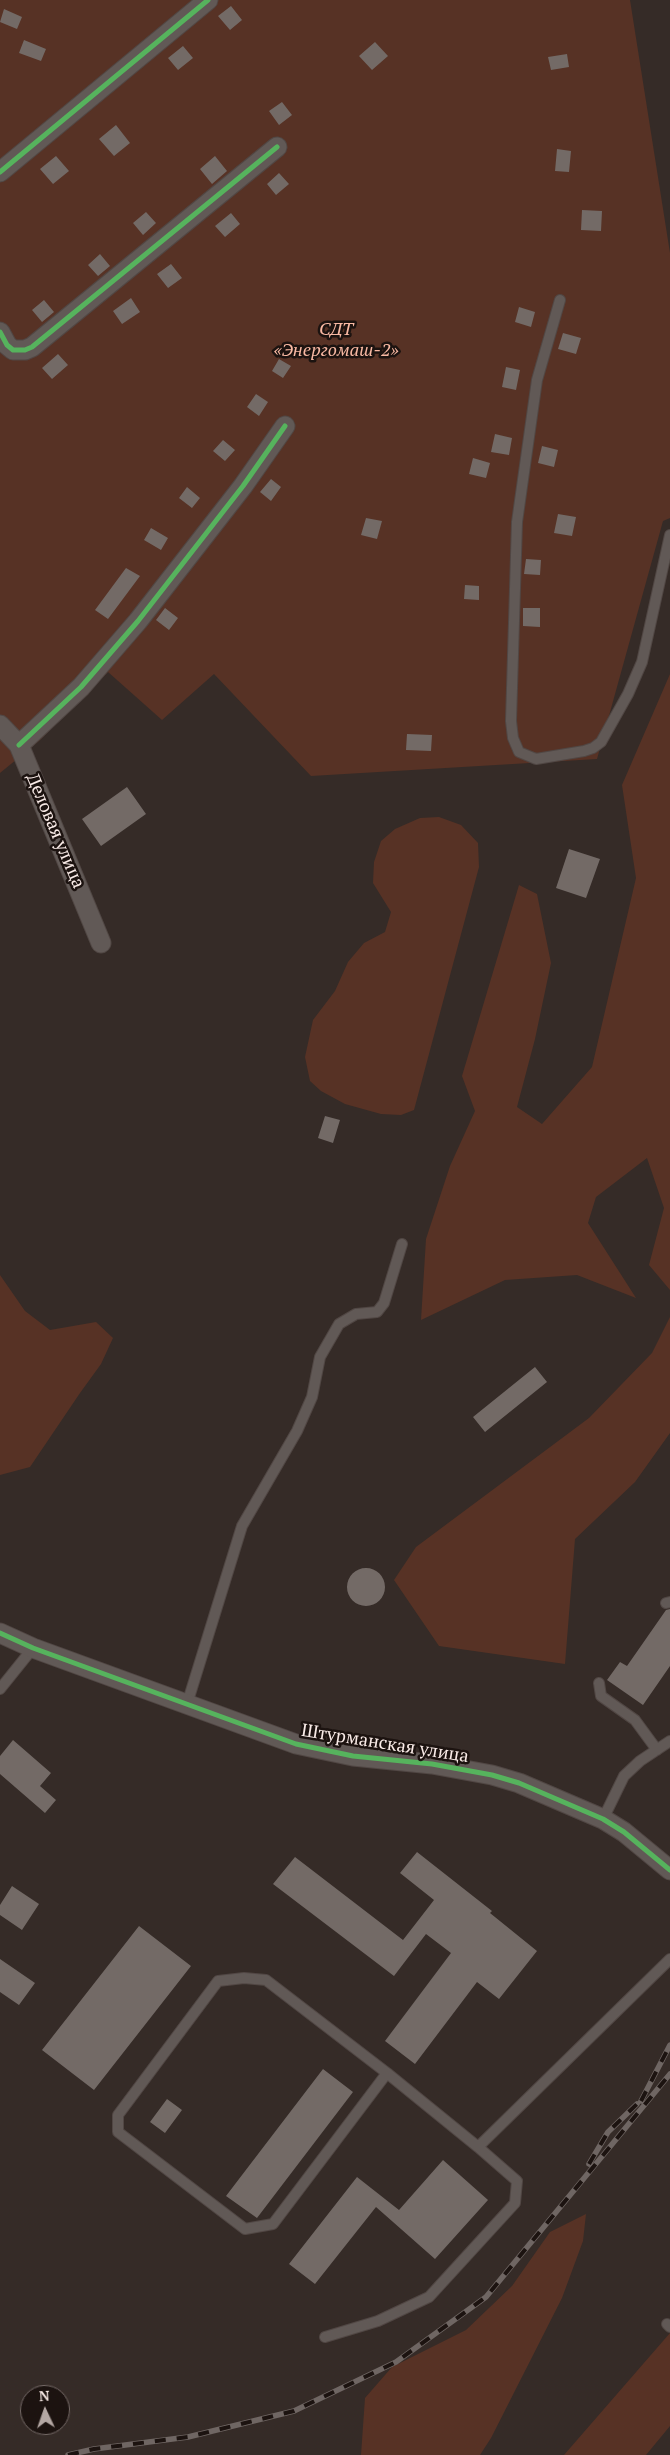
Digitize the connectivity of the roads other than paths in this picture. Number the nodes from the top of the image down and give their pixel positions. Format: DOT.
graph roads {
  1 [pos="208,0"];
  2 [pos="277,147"];
  3 [pos="0,172"];
  4 [pos="560,300"];
  5 [pos="0,332"];
  6 [pos="285,426"];
  7 [pos="670,535"];
  8 [pos="0,725"];
  9 [pos="19,745"];
  10 [pos="101,943"];
  11 [pos="402,1244"];
  12 [pos="0,1633"];
  13 [pos="33,1648"];
  14 [pos="599,1683"];
  15 [pos="0,1689"];
  16 [pos="186,1704"];
  17 [pos="670,1741"];
  18 [pos="657,1750"];
  19 [pos="603,1819"];
  20 [pos="670,1870"];
  21 [pos="670,1959"];
  22 [pos="386,2073"];
  23 [pos="478,2147"];
  24 [pos="325,2337"];
  1 -- 3 [label="street"];
  2 -- 5 [label="street"];
  4 -- 7 [label="lane"];
  6 -- 9 [label="street"];
  8 -- 9 [label="street, Деловая улица"];
  9 -- 10 [label="street, Деловая улица"];
  11 -- 16 [label="lane"];
  12 -- 13 [label="street, Штурманская улица"];
  13 -- 15 [label="lane"];
  13 -- 16 [label="street, Штурманская улица"];
  14 -- 18 [label="lane"];
  16 -- 19 [label="street, Штурманская улица"];
  17 -- 18 [label="lane"];
  18 -- 19 [label="lane"];
  19 -- 20 [label="street, Штурманская улица"];
  21 -- 23 [label="lane"];
  22 -- 22 [label="lane"];
  22 -- 23 [label="lane"];
  23 -- 24 [label="lane"];
}
